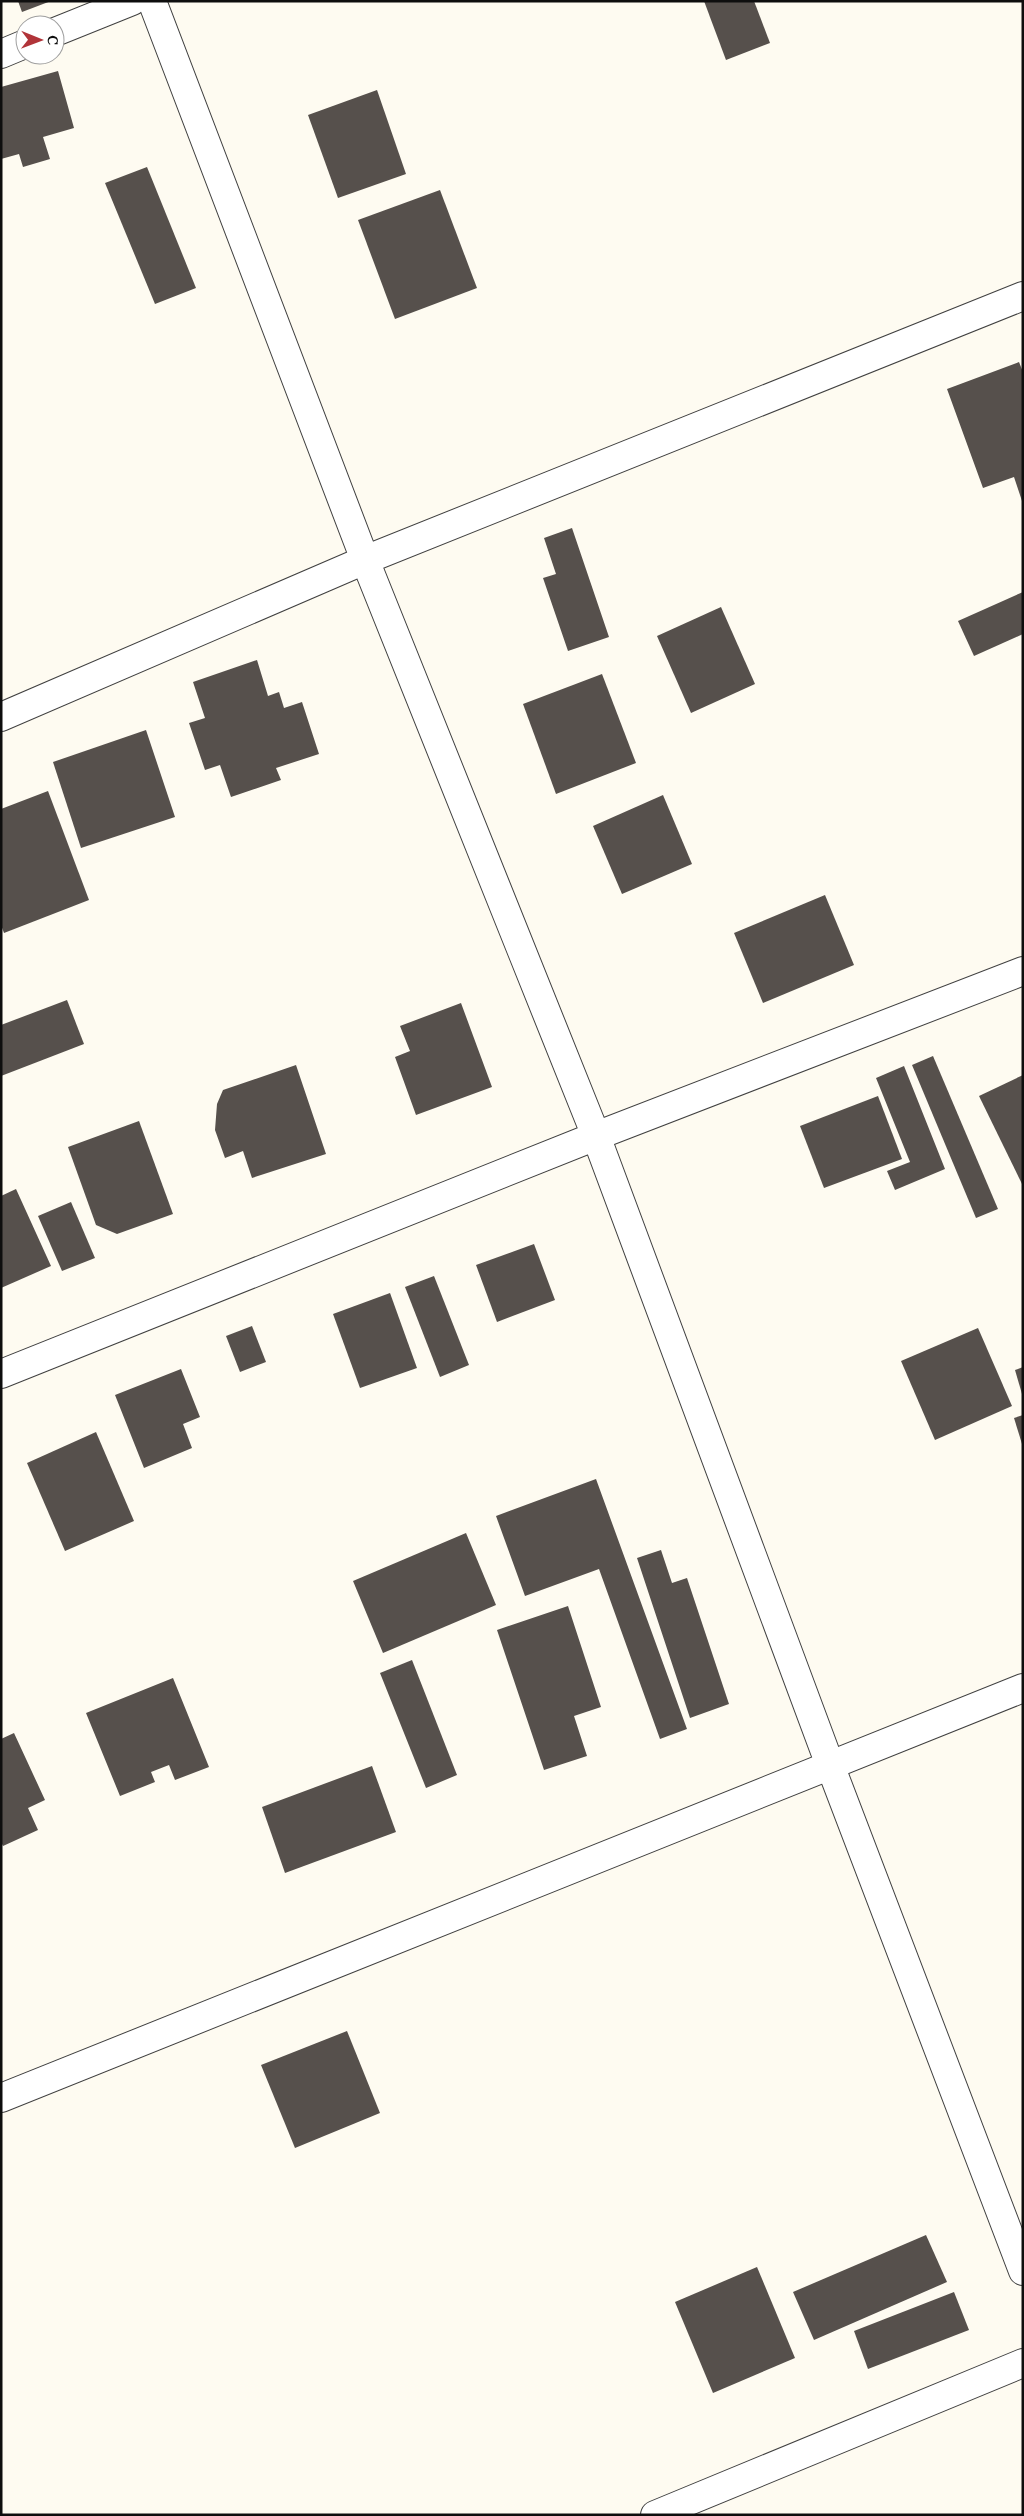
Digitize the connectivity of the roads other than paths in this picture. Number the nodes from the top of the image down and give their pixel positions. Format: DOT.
graph roads {
  1 [pos="132,1"];
  2 [pos="152,1"];
  3 [pos="65,28"];
  4 [pos="15,48"];
  5 [pos="1,54"];
  6 [pos="1023,296"];
  7 [pos="365,560"];
  8 [pos="1,717"];
  9 [pos="1023,972"];
  10 [pos="596,1136"];
  11 [pos="1,1374"];
  12 [pos="1023,1688"];
  13 [pos="830,1765"];
  14 [pos="1,2098"];
  15 [pos="1023,2271"];
  16 [pos="1023,2363"];
  17 [pos="655,2515"];
  1 -- 3 [label="street"];
  2 -- 7 [label="street"];
  4 -- 5 [label="street"];
  6 -- 7 [label="street"];
  7 -- 8 [label="street"];
  7 -- 10 [label="street"];
  9 -- 10 [label="street"];
  10 -- 11 [label="street"];
  10 -- 13 [label="street"];
  12 -- 13 [label="street"];
  13 -- 14 [label="street"];
  13 -- 15 [label="street"];
  16 -- 17 [label="street"];
}
